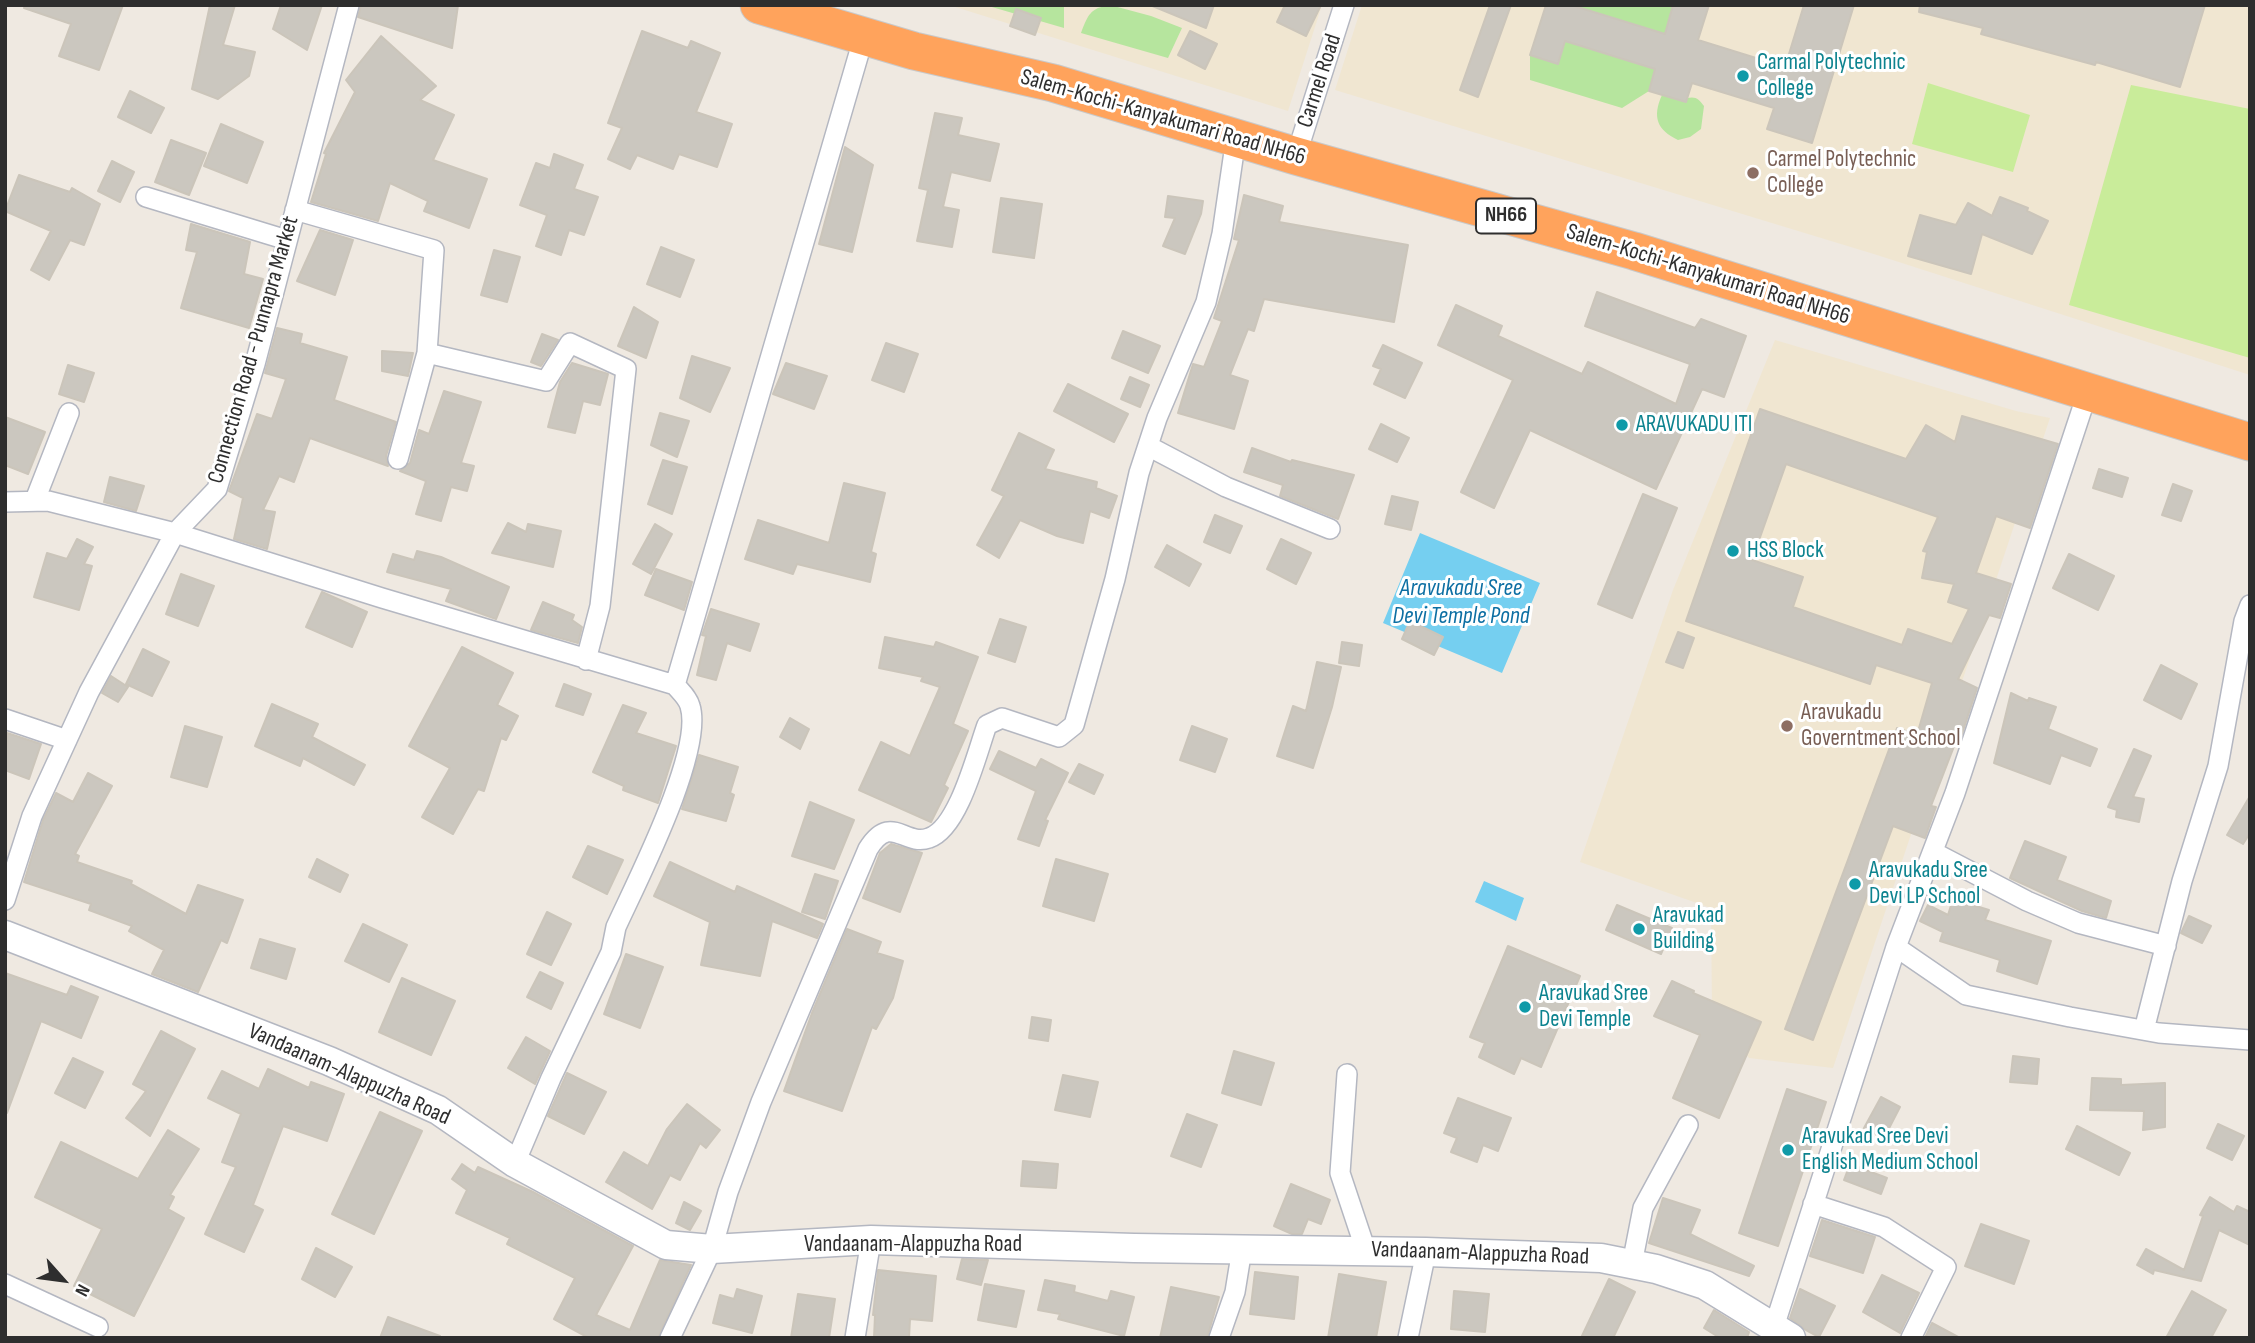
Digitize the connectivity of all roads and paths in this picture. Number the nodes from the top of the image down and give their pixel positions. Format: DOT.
graph roads {
  1 [pos="349,5"];
  2 [pos="759,5"];
  3 [pos="1345,5"];
  4 [pos="864,36"];
  5 [pos="1236,138"];
  6 [pos="1296,156"];
  7 [pos="146,197"];
  8 [pos="295,210"];
  9 [pos="287,240"];
  10 [pos="427,353"];
  11 [pos="2088,391"];
  12 [pos="69,413"];
  13 [pos="2250,442"];
  14 [pos="1148,446"];
  15 [pos="398,459"];
  16 [pos="35,500"];
  17 [pos="5,502"];
  18 [pos="1330,528"];
  19 [pos="175,533"];
  20 [pos="2250,605"];
  21 [pos="586,660"];
  22 [pos="675,685"];
  23 [pos="5,719"];
  24 [pos="67,740"];
  25 [pos="1933,852"];
  26 [pos="5,900"];
  27 [pos="5,935"];
  28 [pos="2165,946"];
  29 [pos="1896,947"];
  30 [pos="2144,1030"];
  31 [pos="2250,1040"];
  32 [pos="1347,1074"];
  33 [pos="1688,1125"];
  34 [pos="514,1163"];
  35 [pos="1814,1204"];
  36 [pos="871,1240"];
  37 [pos="712,1249"];
  38 [pos="1242,1249"];
  39 [pos="1366,1251"];
  40 [pos="1426,1252"];
  41 [pos="1632,1264"];
  42 [pos="5,1284"];
  43 [pos="98,1326"];
  44 [pos="1782,1332"];
  45 [pos="670,1338"];
  46 [pos="855,1338"];
  47 [pos="1219,1338"];
  48 [pos="1408,1338"];
  49 [pos="1911,1338"];
  1 -- 8 [label="street, Connection Road - Punnapra Market"];
  2 -- 4 [label="highway, Salem-Kochi-Kanyakumari Road NH66 / NH66"];
  3 -- 6 [label="street, Carmel Road"];
  4 -- 5 [label="highway, Salem-Kochi-Kanyakumari Road NH66 / NH66"];
  4 -- 22 [label="street"];
  5 -- 6 [label="highway, Salem-Kochi-Kanyakumari Road NH66 / NH66"];
  5 -- 14 [label="street"];
  6 -- 11 [label="highway, Salem-Kochi-Kanyakumari Road NH66 / NH66"];
  7 -- 9 [label="street"];
  8 -- 9 [label="street, Connection Road - Punnapra Market"];
  8 -- 10 [label="street"];
  9 -- 19 [label="street, Connection Road - Punnapra Market"];
  10 -- 15 [label="street"];
  10 -- 21 [label="street"];
  11 -- 13 [label="highway, Salem-Kochi-Kanyakumari Road NH66 / NH66"];
  11 -- 25 [label="street"];
  12 -- 16 [label="street"];
  14 -- 18 [label="street"];
  14 -- 37 [label="street"];
  16 -- 17 [label="street"];
  16 -- 19 [label="street"];
  19 -- 21 [label="street"];
  19 -- 24 [label="street, Connection Road - Punnapra Market"];
  20 -- 28 [label="street"];
  21 -- 22 [label="street"];
  22 -- 34 [label="street"];
  23 -- 24 [label="street"];
  24 -- 26 [label="street, Connection Road - Punnapra Market"];
  25 -- 28 [label="street"];
  25 -- 29 [label="street"];
  27 -- 34 [label="main road, Vandaanam-Alappuzha Road"];
  28 -- 30 [label="street"];
  29 -- 30 [label="street"];
  29 -- 35 [label="street"];
  30 -- 31 [label="street"];
  32 -- 39 [label="street"];
  33 -- 41 [label="street"];
  34 -- 37 [label="main road, Vandaanam-Alappuzha Road"];
  35 -- 44 [label="street"];
  35 -- 49 [label="street"];
  36 -- 37 [label="main road, Vandaanam-Alappuzha Road"];
  36 -- 38 [label="main road, Vandaanam-Alappuzha Road"];
  36 -- 46 [label="street"];
  37 -- 45 [label="street"];
  38 -- 39 [label="main road, Vandaanam-Alappuzha Road"];
  38 -- 47 [label="street"];
  39 -- 40 [label="main road, Vandaanam-Alappuzha Road"];
  40 -- 41 [label="main road, Vandaanam-Alappuzha Road"];
  40 -- 48 [label="street"];
  41 -- 44 [label="main road, Vandaanam-Alappuzha Road"];
  42 -- 43 [label="street"];
}
